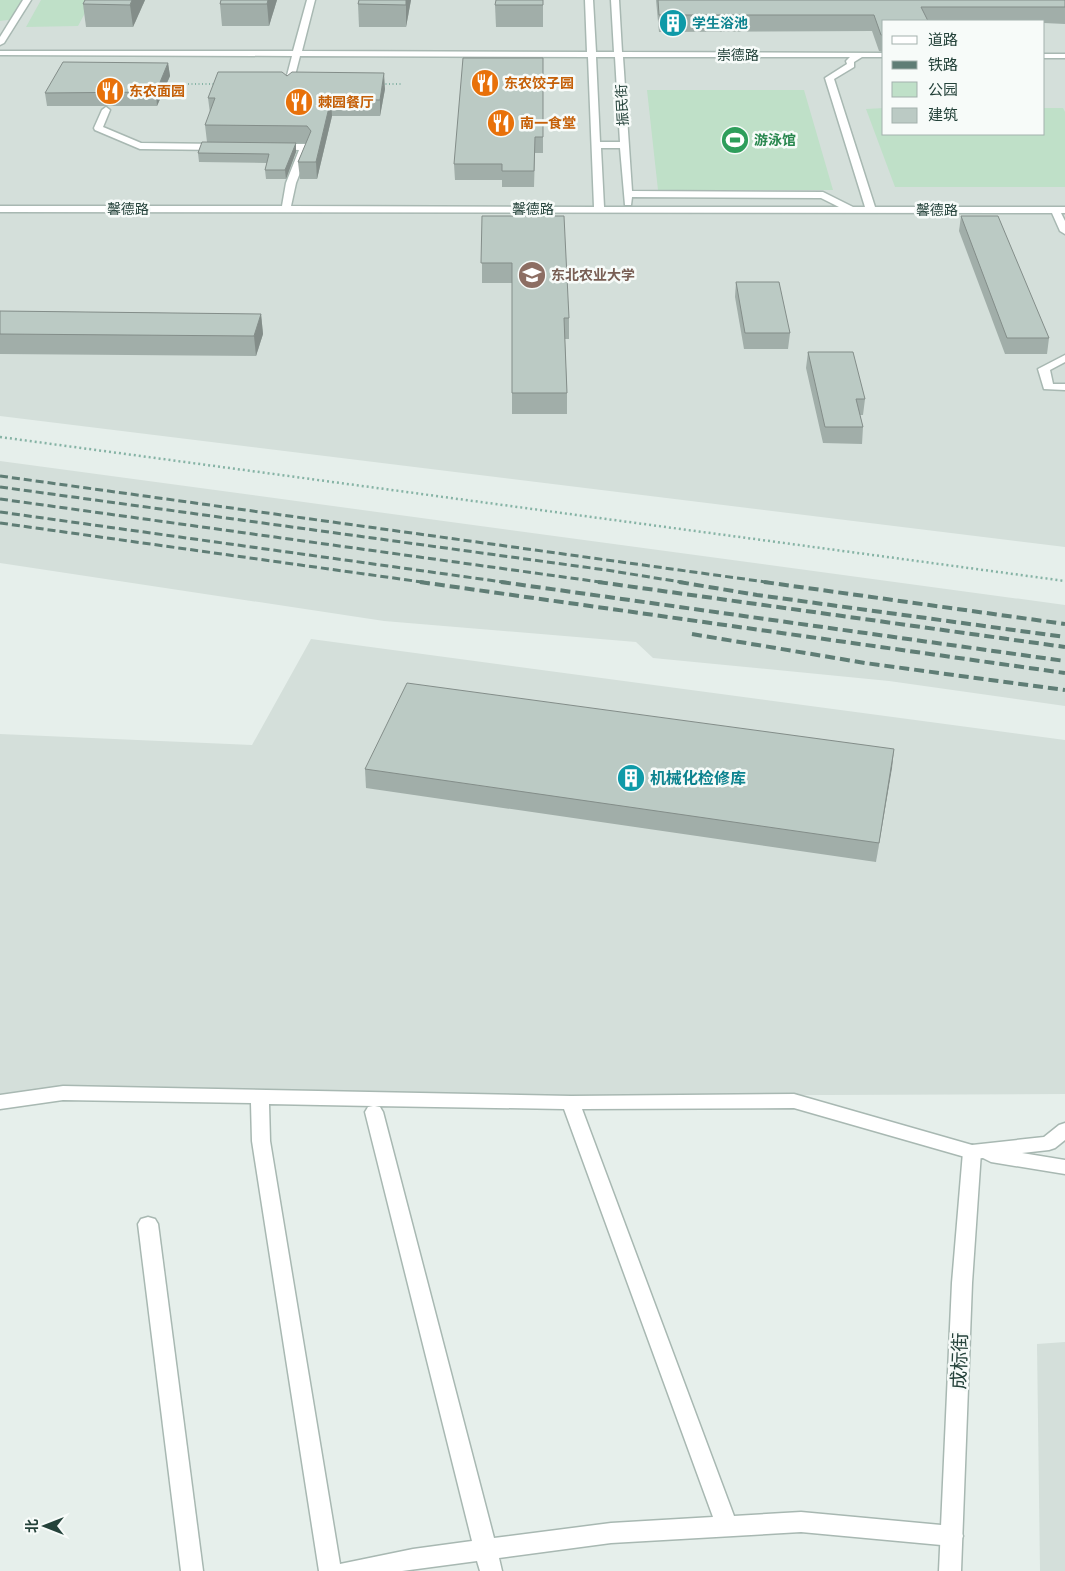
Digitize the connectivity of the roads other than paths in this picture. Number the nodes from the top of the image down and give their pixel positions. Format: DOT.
graph roads {
  1 [pos="26,0"];
  2 [pos="311,0"];
  3 [pos="602,3"];
  4 [pos="0,42"];
  5 [pos="0,53"];
  6 [pos="296,54"];
  7 [pos="592,55"];
  8 [pos="619,55"];
  9 [pos="860,55"];
  10 [pos="882,56"];
  11 [pos="1045,56"];
  12 [pos="1065,56"];
  13 [pos="288,87"];
  14 [pos="608,98"];
  15 [pos="106,110"];
  16 [pos="596,145"];
  17 [pos="624,146"];
  18 [pos="228,147"];
  19 [pos="266,147"];
  20 [pos="627,194"];
  21 [pos="0,208"];
  22 [pos="286,209"];
  23 [pos="599,209"];
  24 [pos="628,210"];
  25 [pos="851,210"];
  26 [pos="871,210"];
  27 [pos="1060,210"];
  28 [pos="1065,230"];
  29 [pos="1065,358"];
  30 [pos="1065,387"];
  31 [pos="260,1097"];
  32 [pos="0,1102"];
  33 [pos="571,1103"];
  34 [pos="374,1112"];
  35 [pos="1065,1130"];
  36 [pos="972,1152"];
  37 [pos="1065,1167"];
  38 [pos="148,1224"];
  39 [pos="727,1526"];
  40 [pos="952,1536"];
  41 [pos="485,1549"];
  42 [pos="192,1571"];
  43 [pos="330,1571"];
  44 [pos="347,1571"];
  45 [pos="491,1571"];
  46 [pos="950,1571"];
  1 -- 4 [label="street"];
  2 -- 6 [label="street"];
  3 -- 7 [label="street, 振民街"];
  3 -- 8 [label="street, 振民街"];
  5 -- 6 [label="street, 崇德路"];
  6 -- 7 [label="street, 崇德路"];
  6 -- 13 [label="street"];
  7 -- 8 [label="street, 崇德路"];
  7 -- 14 [label="street, 振民街"];
  8 -- 9 [label="street, 崇德路"];
  8 -- 14 [label="street, 振民街"];
  9 -- 10 [label="street, 崇德路"];
  9 -- 26 [label="street"];
  11 -- 12 [label="street"];
  14 -- 16 [label="street, 振民街"];
  14 -- 17 [label="street, 振民街"];
  15 -- 18 [label="street"];
  16 -- 17 [label="street"];
  16 -- 23 [label="street, 振民街"];
  17 -- 20 [label="street, 振民街"];
  19 -- 22 [label="street"];
  20 -- 24 [label="street, 振民街"];
  20 -- 25 [label="street"];
  21 -- 22 [label="street, 馨德路"];
  22 -- 23 [label="street, 馨德路"];
  23 -- 24 [label="street, 馨德路"];
  24 -- 25 [label="street, 馨德路"];
  25 -- 26 [label="street, 馨德路"];
  26 -- 27 [label="street, 馨德路"];
  27 -- 28 [label="street"];
  29 -- 30 [label="street"];
  31 -- 32 [label="street"];
  31 -- 33 [label="street"];
  31 -- 43 [label="street"];
  33 -- 36 [label="street"];
  33 -- 39 [label="street"];
  34 -- 41 [label="street"];
  35 -- 36 [label="street"];
  36 -- 37 [label="street"];
  36 -- 40 [label="street, 成标街"];
  38 -- 42 [label="street"];
  39 -- 40 [label="street"];
  39 -- 41 [label="street"];
  40 -- 46 [label="street, 成标街"];
  41 -- 44 [label="street"];
  41 -- 45 [label="street"];
}
